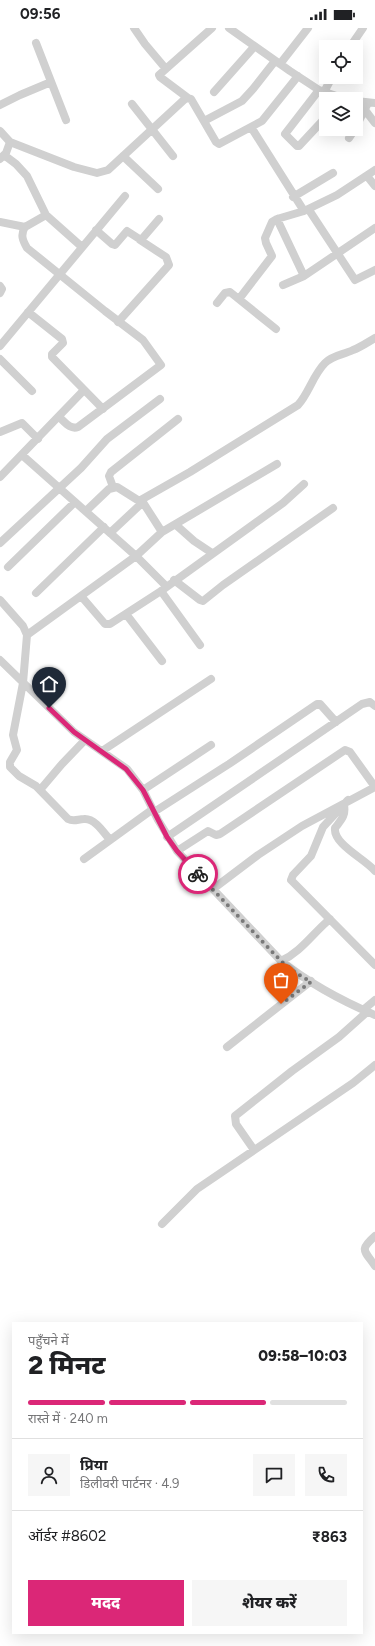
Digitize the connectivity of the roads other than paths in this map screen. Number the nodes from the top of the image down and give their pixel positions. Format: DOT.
graph roads {
  1 [pos="212,28"];
  2 [pos="229,28"];
  3 [pos="308,28"];
  4 [pos="363,28"];
  5 [pos="138,30"];
  6 [pos="355,40"];
  7 [pos="36,43"];
  8 [pos="254,47"];
  9 [pos="277,63"];
  10 [pos="166,69"];
  11 [pos="298,76"];
  12 [pos="51,82"];
  13 [pos="326,84"];
  14 [pos="321,91"];
  15 [pos="214,92"];
  16 [pos="319,93"];
  17 [pos="188,98"];
  18 [pos="132,104"];
  19 [pos="0,105"];
  20 [pos="370,105"];
  21 [pos="363,116"];
  22 [pos="66,120"];
  23 [pos="204,121"];
  24 [pos="375,123"];
  25 [pos="319,125"];
  26 [pos="251,128"];
  27 [pos="151,129"];
  28 [pos="0,131"];
  29 [pos="10,142"];
  30 [pos="123,156"];
  31 [pos="173,156"];
  32 [pos="2,157"];
  33 [pos="375,170"];
  34 [pos="333,173"];
  35 [pos="367,176"];
  36 [pos="375,186"];
  37 [pos="158,189"];
  38 [pos="125,196"];
  39 [pos="293,197"];
  40 [pos="306,210"];
  41 [pos="46,214"];
  42 [pos="159,219"];
  43 [pos="276,219"];
  44 [pos="0,222"];
  45 [pos="25,227"];
  46 [pos="375,228"];
  47 [pos="96,230"];
  48 [pos="140,240"];
  49 [pos="82,247"];
  50 [pos="338,253"];
  51 [pos="375,270"];
  52 [pos="59,274"];
  53 [pos="304,276"];
  54 [pos="283,285"];
  55 [pos="0,286"];
  56 [pos="0,293"];
  57 [pos="239,299"];
  58 [pos="217,303"];
  59 [pos="28,312"];
  60 [pos="118,322"];
  61 [pos="276,330"];
  62 [pos="375,338"];
  63 [pos="0,346"];
  64 [pos="0,359"];
  65 [pos="84,390"];
  66 [pos="32,391"];
  67 [pos="160,399"];
  68 [pos="103,409"];
  69 [pos="59,417"];
  70 [pos="178,419"];
  71 [pos="0,432"];
  72 [pos="38,439"];
  73 [pos="22,455"];
  74 [pos="277,464"];
  75 [pos="0,476"];
  76 [pos="304,484"];
  77 [pos="113,487"];
  78 [pos="60,489"];
  79 [pos="76,502"];
  80 [pos="140,502"];
  81 [pos="333,508"];
  82 [pos="86,511"];
  83 [pos="176,525"];
  84 [pos="107,530"];
  85 [pos="162,532"];
  86 [pos="0,543"];
  87 [pos="212,553"];
  88 [pos="136,556"];
  89 [pos="8,567"];
  90 [pos="174,580"];
  91 [pos="163,588"];
  92 [pos="36,593"];
  93 [pos="81,596"];
  94 [pos="0,600"];
  95 [pos="126,614"];
  96 [pos="27,635"];
  97 [pos="200,645"];
  98 [pos="0,660"];
  99 [pos="162,661"];
  100 [pos="211,679"];
  101 [pos="23,683"];
  102 [pos="375,706"];
  103 [pos="336,722"];
  104 [pos="85,740"];
  105 [pos="211,745"];
  106 [pos="102,751"];
  107 [pos="375,787"];
  108 [pos="40,790"];
  109 [pos="143,790"];
  110 [pos="346,803"];
  111 [pos="153,810"];
  112 [pos="167,837"];
  113 [pos="110,840"];
  114 [pos="177,851"];
  115 [pos="84,859"];
  116 [pos="375,871"];
  117 [pos="213,889"];
  118 [pos="330,919"];
  119 [pos="281,961"];
  120 [pos="375,965"];
  121 [pos="311,982"];
  122 [pos="375,1000"];
  123 [pos="368,1012"];
  124 [pos="227,1047"];
  125 [pos="375,1066"];
  126 [pos="254,1150"];
  127 [pos="162,1224"];
  128 [pos="375,1236"];
  129 [pos="375,1266"];
  1 -- 10 [label="street"];
  2 -- 8 [label="street"];
  3 -- 9 [label="street"];
  4 -- 6 [label="street"];
  5 -- 10 [label="street"];
  7 -- 12 [label="street"];
  8 -- 9 [label="street"];
  8 -- 15 [label="street"];
  9 -- 11 [label="street"];
  9 -- 23 [label="street"];
  10 -- 17 [label="street"];
  11 -- 14 [label="street"];
  11 -- 26 [label="street"];
  12 -- 19 [label="street"];
  12 -- 22 [label="street"];
  13 -- 14 [label="street"];
  16 -- 25 [label="street"];
  17 -- 23 [label="street"];
  17 -- 27 [label="street"];
  18 -- 27 [label="street"];
  20 -- 21 [label="street"];
  20 -- 24 [label="street"];
  23 -- 26 [label="street"];
  26 -- 39 [label="street"];
  27 -- 30 [label="street"];
  27 -- 31 [label="street"];
  28 -- 29 [label="street"];
  29 -- 30 [label="street"];
  29 -- 32 [label="street"];
  30 -- 37 [label="street"];
  32 -- 41 [label="street"];
  33 -- 35 [label="street"];
  34 -- 39 [label="street"];
  35 -- 36 [label="street"];
  35 -- 40 [label="street"];
  38 -- 47 [label="street"];
  39 -- 40 [label="street"];
  40 -- 43 [label="street"];
  40 -- 50 [label="street"];
  41 -- 45 [label="street"];
  41 -- 49 [label="street"];
  42 -- 48 [label="street"];
  43 -- 53 [label="street"];
  43 -- 57 [label="street"];
  44 -- 45 [label="street"];
  45 -- 52 [label="street"];
  46 -- 50 [label="street"];
  47 -- 48 [label="street"];
  47 -- 49 [label="street"];
  48 -- 60 [label="street"];
  49 -- 52 [label="street"];
  50 -- 51 [label="street"];
  50 -- 53 [label="street"];
  52 -- 59 [label="street"];
  52 -- 60 [label="street"];
  53 -- 54 [label="street"];
  55 -- 56 [label="street"];
  57 -- 58 [label="street"];
  57 -- 61 [label="street"];
  59 -- 63 [label="street"];
  59 -- 65 [label="street"];
  60 -- 68 [label="street"];
  62 -- 80 [label="street"];
  64 -- 66 [label="street"];
  65 -- 68 [label="street"];
  65 -- 69 [label="street"];
  67 -- 78 [label="street"];
  68 -- 69 [label="street"];
  69 -- 72 [label="street"];
  70 -- 77 [label="street"];
  71 -- 72 [label="street"];
  72 -- 73 [label="street"];
  73 -- 75 [label="street"];
  73 -- 78 [label="street"];
  74 -- 83 [label="street"];
  76 -- 87 [label="street"];
  77 -- 80 [label="street"];
  77 -- 82 [label="street"];
  78 -- 79 [label="street"];
  78 -- 86 [label="street"];
  79 -- 82 [label="street"];
  79 -- 89 [label="street"];
  80 -- 84 [label="street"];
  80 -- 85 [label="street"];
  81 -- 90 [label="street"];
  82 -- 84 [label="street"];
  83 -- 85 [label="street"];
  83 -- 87 [label="street"];
  84 -- 88 [label="street"];
  84 -- 92 [label="street"];
  85 -- 88 [label="street"];
  87 -- 90 [label="street"];
  88 -- 91 [label="street"];
  88 -- 93 [label="street"];
  90 -- 91 [label="street"];
  91 -- 95 [label="street"];
  91 -- 97 [label="street"];
  93 -- 95 [label="street"];
  93 -- 96 [label="street"];
  94 -- 96 [label="street"];
  95 -- 99 [label="street"];
  96 -- 101 [label="street"];
  98 -- 101 [label="street"];
  100 -- 106 [label="street"];
  101 -- 104 [label="street"];
  101 -- 108 [label="street"];
  102 -- 103 [label="street"];
  103 -- 111 [label="street"];
  103 -- 112 [label="street"];
  104 -- 106 [label="street"];
  104 -- 108 [label="street"];
  105 -- 109 [label="street"];
  106 -- 109 [label="street"];
  107 -- 110 [label="street"];
  107 -- 114 [label="street"];
  108 -- 113 [label="street"];
  109 -- 111 [label="street"];
  110 -- 116 [label="street"];
  110 -- 117 [label="street"];
  110 -- 118 [label="street"];
  111 -- 112 [label="street"];
  111 -- 113 [label="street"];
  112 -- 114 [label="street"];
  113 -- 115 [label="street"];
  114 -- 117 [label="street"];
  117 -- 119 [label="street"];
  118 -- 119 [label="street"];
  118 -- 120 [label="street"];
  119 -- 121 [label="street"];
  121 -- 123 [label="street"];
  121 -- 124 [label="street"];
  122 -- 123 [label="street"];
  123 -- 126 [label="street"];
  125 -- 126 [label="street"];
  126 -- 127 [label="street"];
  128 -- 129 [label="street"];
}
